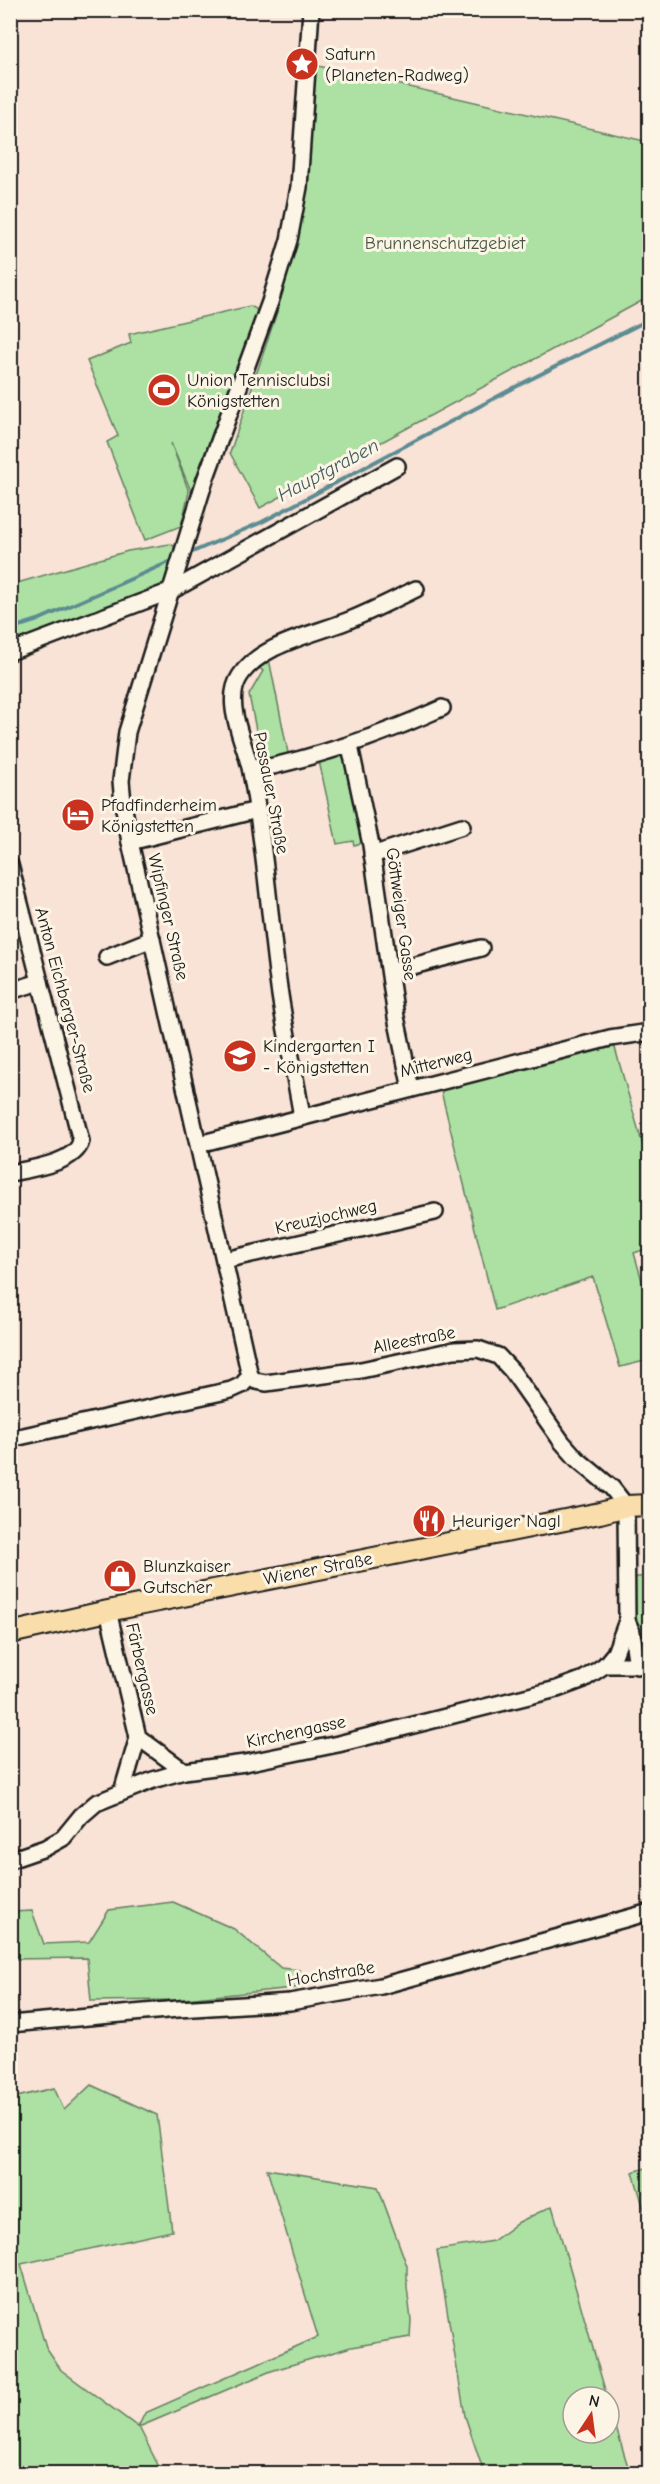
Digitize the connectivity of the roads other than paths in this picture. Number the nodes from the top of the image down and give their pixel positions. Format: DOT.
graph roads {
  1 [pos="311,10"];
  2 [pos="397,466"];
  3 [pos="172,588"];
  4 [pos="416,589"];
  5 [pos="10,652"];
  6 [pos="442,708"];
  7 [pos="350,746"];
  8 [pos="251,771"];
  9 [pos="256,810"];
  10 [pos="462,826"];
  11 [pos="130,842"];
  12 [pos="372,855"];
  13 [pos="10,865"];
  14 [pos="152,939"];
  15 [pos="481,948"];
  16 [pos="106,957"];
  17 [pos="390,972"];
  18 [pos="40,982"];
  19 [pos="10,991"];
  20 [pos="650,1032"];
  21 [pos="411,1089"];
  22 [pos="302,1117"];
  23 [pos="199,1144"];
  24 [pos="10,1173"];
  25 [pos="435,1212"];
  26 [pos="225,1260"];
  27 [pos="250,1376"];
  28 [pos="10,1439"];
  29 [pos="650,1495"];
  30 [pos="650,1505"];
  31 [pos="626,1506"];
  32 [pos="108,1611"];
  33 [pos="627,1621"];
  34 [pos="10,1633"];
  35 [pos="605,1665"];
  36 [pos="643,1665"];
  37 [pos="138,1737"];
  38 [pos="184,1770"];
  39 [pos="122,1792"];
  40 [pos="10,1860"];
  41 [pos="650,1912"];
  42 [pos="10,2024"];
  1 -- 3 [label="street, Wipfinger Straße"];
  2 -- 3 [label="street"];
  3 -- 5 [label="street"];
  3 -- 11 [label="street, Wipfinger Straße"];
  4 -- 8 [label="street, Passauer Straße"];
  6 -- 7 [label="street"];
  7 -- 8 [label="street"];
  7 -- 12 [label="street, Göttweiger Gasse"];
  8 -- 9 [label="street, Passauer Straße"];
  9 -- 11 [label="street"];
  9 -- 22 [label="street, Passauer Straße"];
  10 -- 12 [label="street"];
  11 -- 14 [label="street, Wipfinger Straße"];
  12 -- 17 [label="street, Göttweiger Gasse"];
  13 -- 18 [label="street, Anton Eichberger-Straße"];
  14 -- 16 [label="street"];
  14 -- 23 [label="street, Wipfinger Straße"];
  15 -- 17 [label="street"];
  17 -- 21 [label="street, Göttweiger Gasse"];
  18 -- 19 [label="street"];
  18 -- 24 [label="street, Anton Eichberger-Straße"];
  20 -- 21 [label="street, Mitterweg"];
  21 -- 22 [label="street, Mitterweg"];
  22 -- 23 [label="street, Mitterweg"];
  23 -- 26 [label="street, Wipfinger Straße"];
  25 -- 26 [label="street, Kreuzjochweg"];
  26 -- 27 [label="street, Wipfinger Straße"];
  27 -- 28 [label="street"];
  27 -- 31 [label="street, Alleestraße"];
  29 -- 31 [label="main road, Wiener Straße"];
  30 -- 31 [label="main road, Wiener Straße"];
  31 -- 32 [label="main road, Wiener Straße"];
  31 -- 33 [label="street, Kirchengasse"];
  32 -- 34 [label="main road, Wiener Straße"];
  32 -- 37 [label="street, Färbergasse"];
  33 -- 35 [label="street, Kirchengasse"];
  33 -- 36 [label="street"];
  35 -- 36 [label="street"];
  35 -- 38 [label="street, Kirchengasse"];
  37 -- 38 [label="street, Färbergasse"];
  37 -- 39 [label="street, Färbergasse"];
  38 -- 39 [label="street, Kirchengasse"];
  39 -- 40 [label="street, Kirchengasse"];
  41 -- 42 [label="street, Hochstraße"];
}
